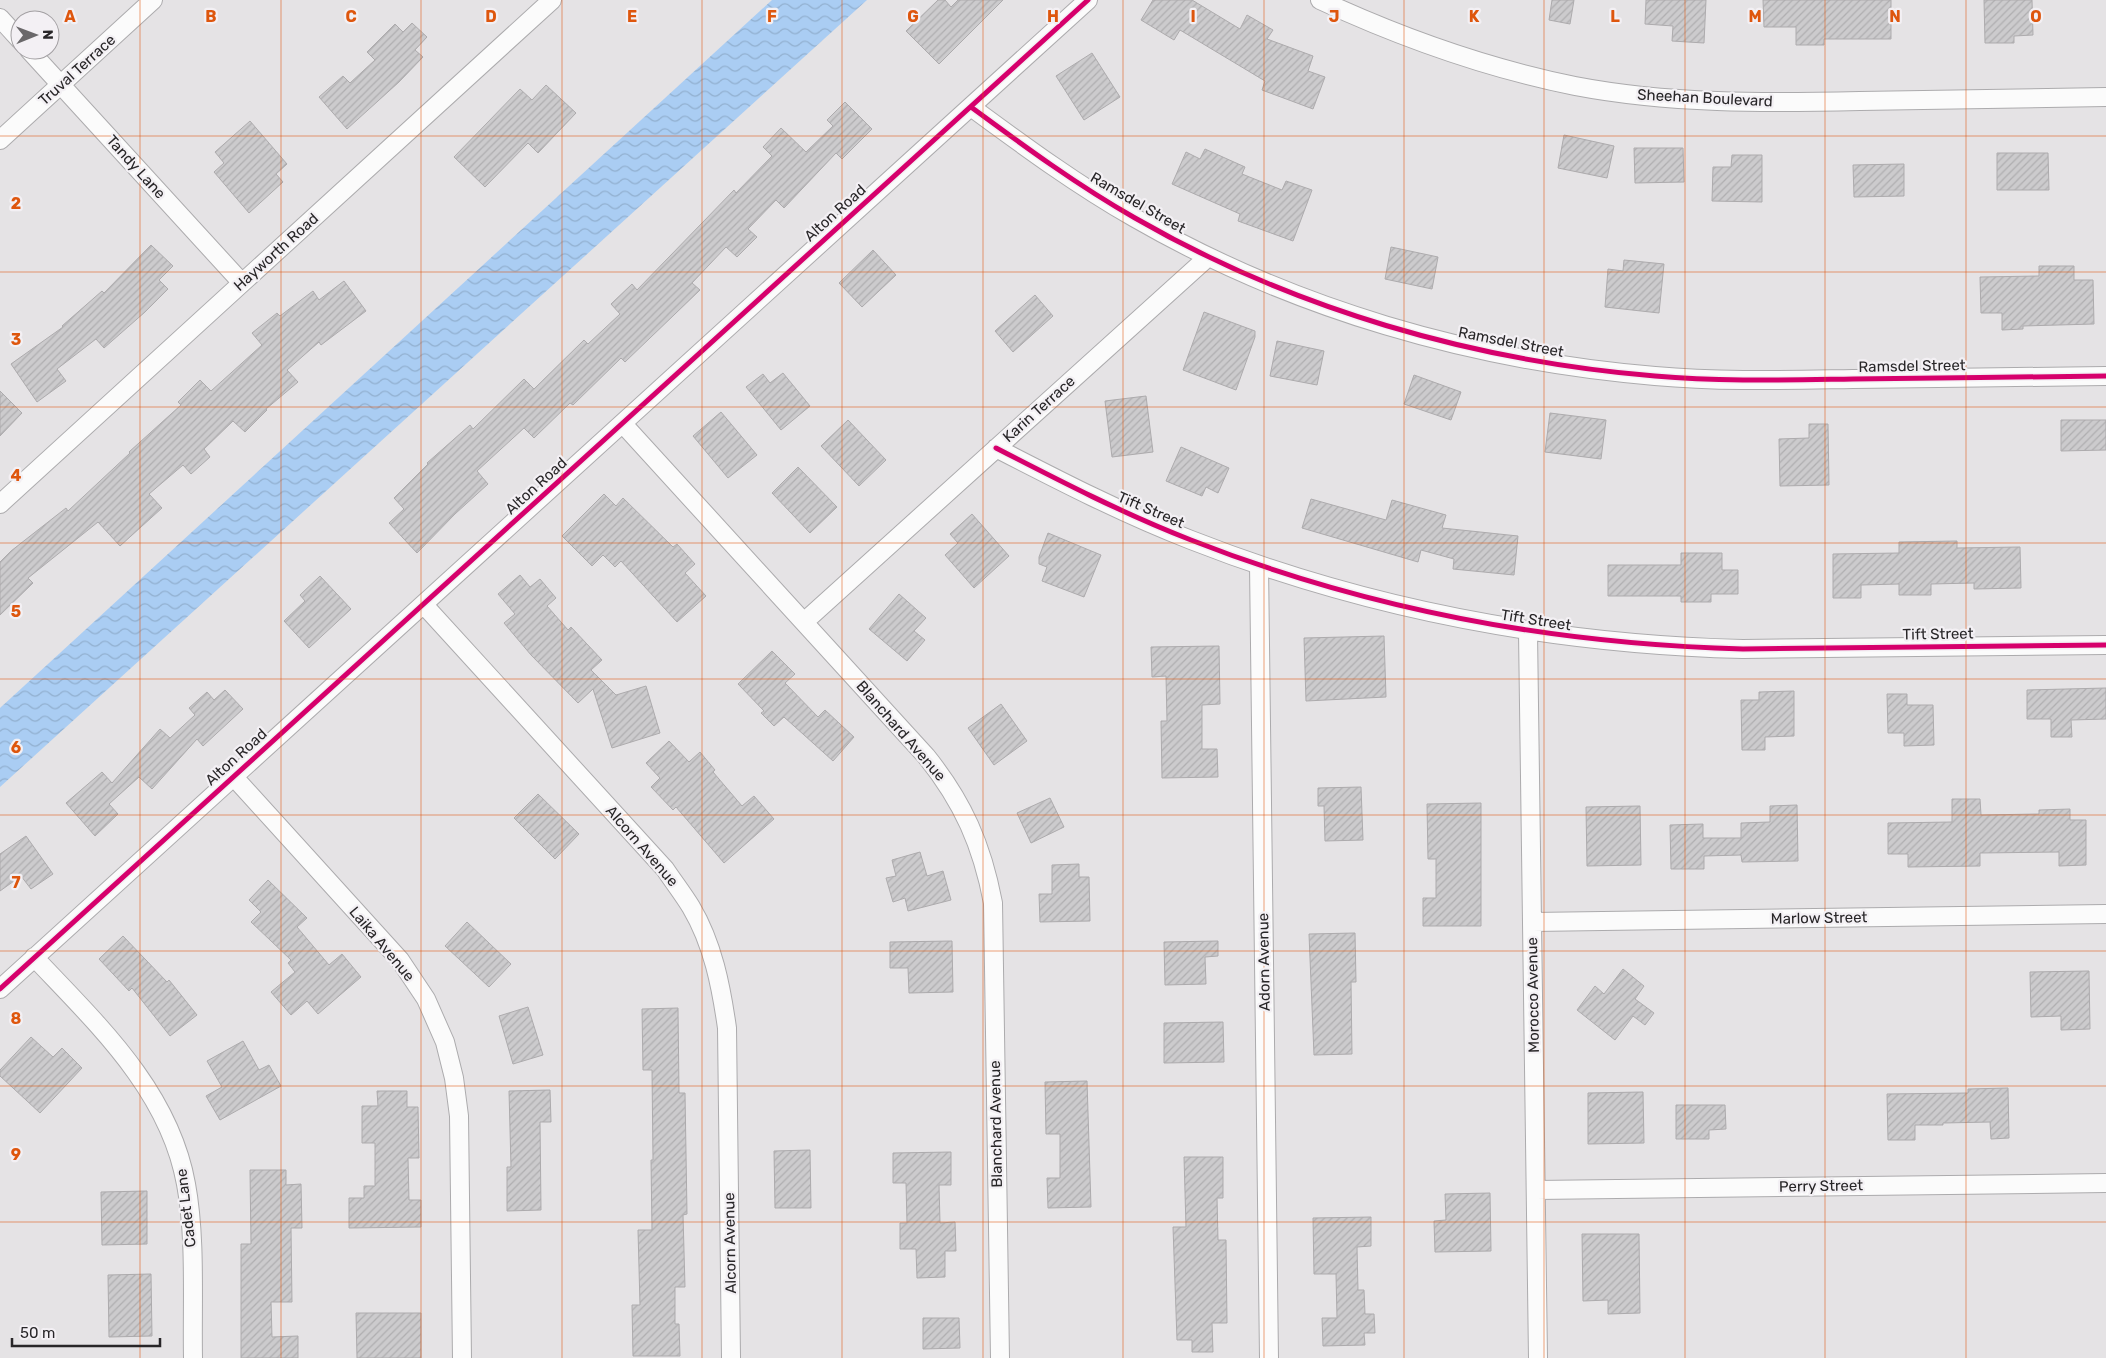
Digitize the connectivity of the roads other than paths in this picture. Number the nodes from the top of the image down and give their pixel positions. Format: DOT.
graph roads {
  1 [pos="153,0"];
  2 [pos="552,0"];
  3 [pos="1088,0"];
  4 [pos="1320,0"];
  5 [pos="0,18"];
  6 [pos="10,29"];
  7 [pos="38,60"];
  8 [pos="61,84"];
  9 [pos="2106,97"];
  10 [pos="971,106"];
  11 [pos="0,140"];
  12 [pos="1208,257"];
  13 [pos="242,283"];
  14 [pos="2106,376"];
  15 [pos="623,424"];
  16 [pos="996,448"];
  17 [pos="0,504"];
  18 [pos="1258,566"];
  19 [pos="424,605"];
  20 [pos="804,622"];
  21 [pos="1528,632"];
  22 [pos="2106,644"];
  23 [pos="233,776"];
  24 [pos="2106,914"];
  25 [pos="1532,922"];
  26 [pos="34,957"];
  27 [pos="0,989"];
  28 [pos="2106,1183"];
  29 [pos="1536,1190"];
  30 [pos="193,1358"];
  31 [pos="462,1358"];
  32 [pos="731,1358"];
  33 [pos="1000,1358"];
  34 [pos="1269,1358"];
  35 [pos="1538,1358"];
  1 -- 8 [label="street, Truval Terrace"];
  2 -- 13 [label="street, Hayworth Road"];
  3 -- 10 [label="street, Alton Road"];
  4 -- 9 [label="street, Sheehan Boulevard"];
  5 -- 6 [label="street"];
  7 -- 8 [label="street, Tandy Lane"];
  8 -- 11 [label="street, Truval Terrace"];
  8 -- 13 [label="street, Tandy Lane"];
  10 -- 12 [label="street, Ramsdel Street"];
  10 -- 15 [label="street, Alton Road"];
  12 -- 14 [label="street, Ramsdel Street"];
  12 -- 16 [label="street, Karin Terrace"];
  13 -- 17 [label="street, Hayworth Road"];
  15 -- 19 [label="street, Alton Road"];
  15 -- 20 [label="street, Blanchard Avenue"];
  16 -- 18 [label="street, Tift Street"];
  16 -- 20 [label="street, Karin Terrace"];
  18 -- 21 [label="street, Tift Street"];
  18 -- 34 [label="street, Adorn Avenue"];
  19 -- 23 [label="street, Alton Road"];
  19 -- 32 [label="street, Alcorn Avenue"];
  20 -- 33 [label="street, Blanchard Avenue"];
  21 -- 22 [label="street, Tift Street"];
  21 -- 25 [label="street, Morocco Avenue"];
  23 -- 26 [label="street, Alton Road"];
  23 -- 31 [label="street, Laika Avenue"];
  24 -- 25 [label="street, Marlow Street"];
  25 -- 29 [label="street, Morocco Avenue"];
  26 -- 27 [label="street, Alton Road"];
  26 -- 30 [label="street, Cadet Lane"];
  28 -- 29 [label="street, Perry Street"];
  29 -- 35 [label="street, Morocco Avenue"];
}
